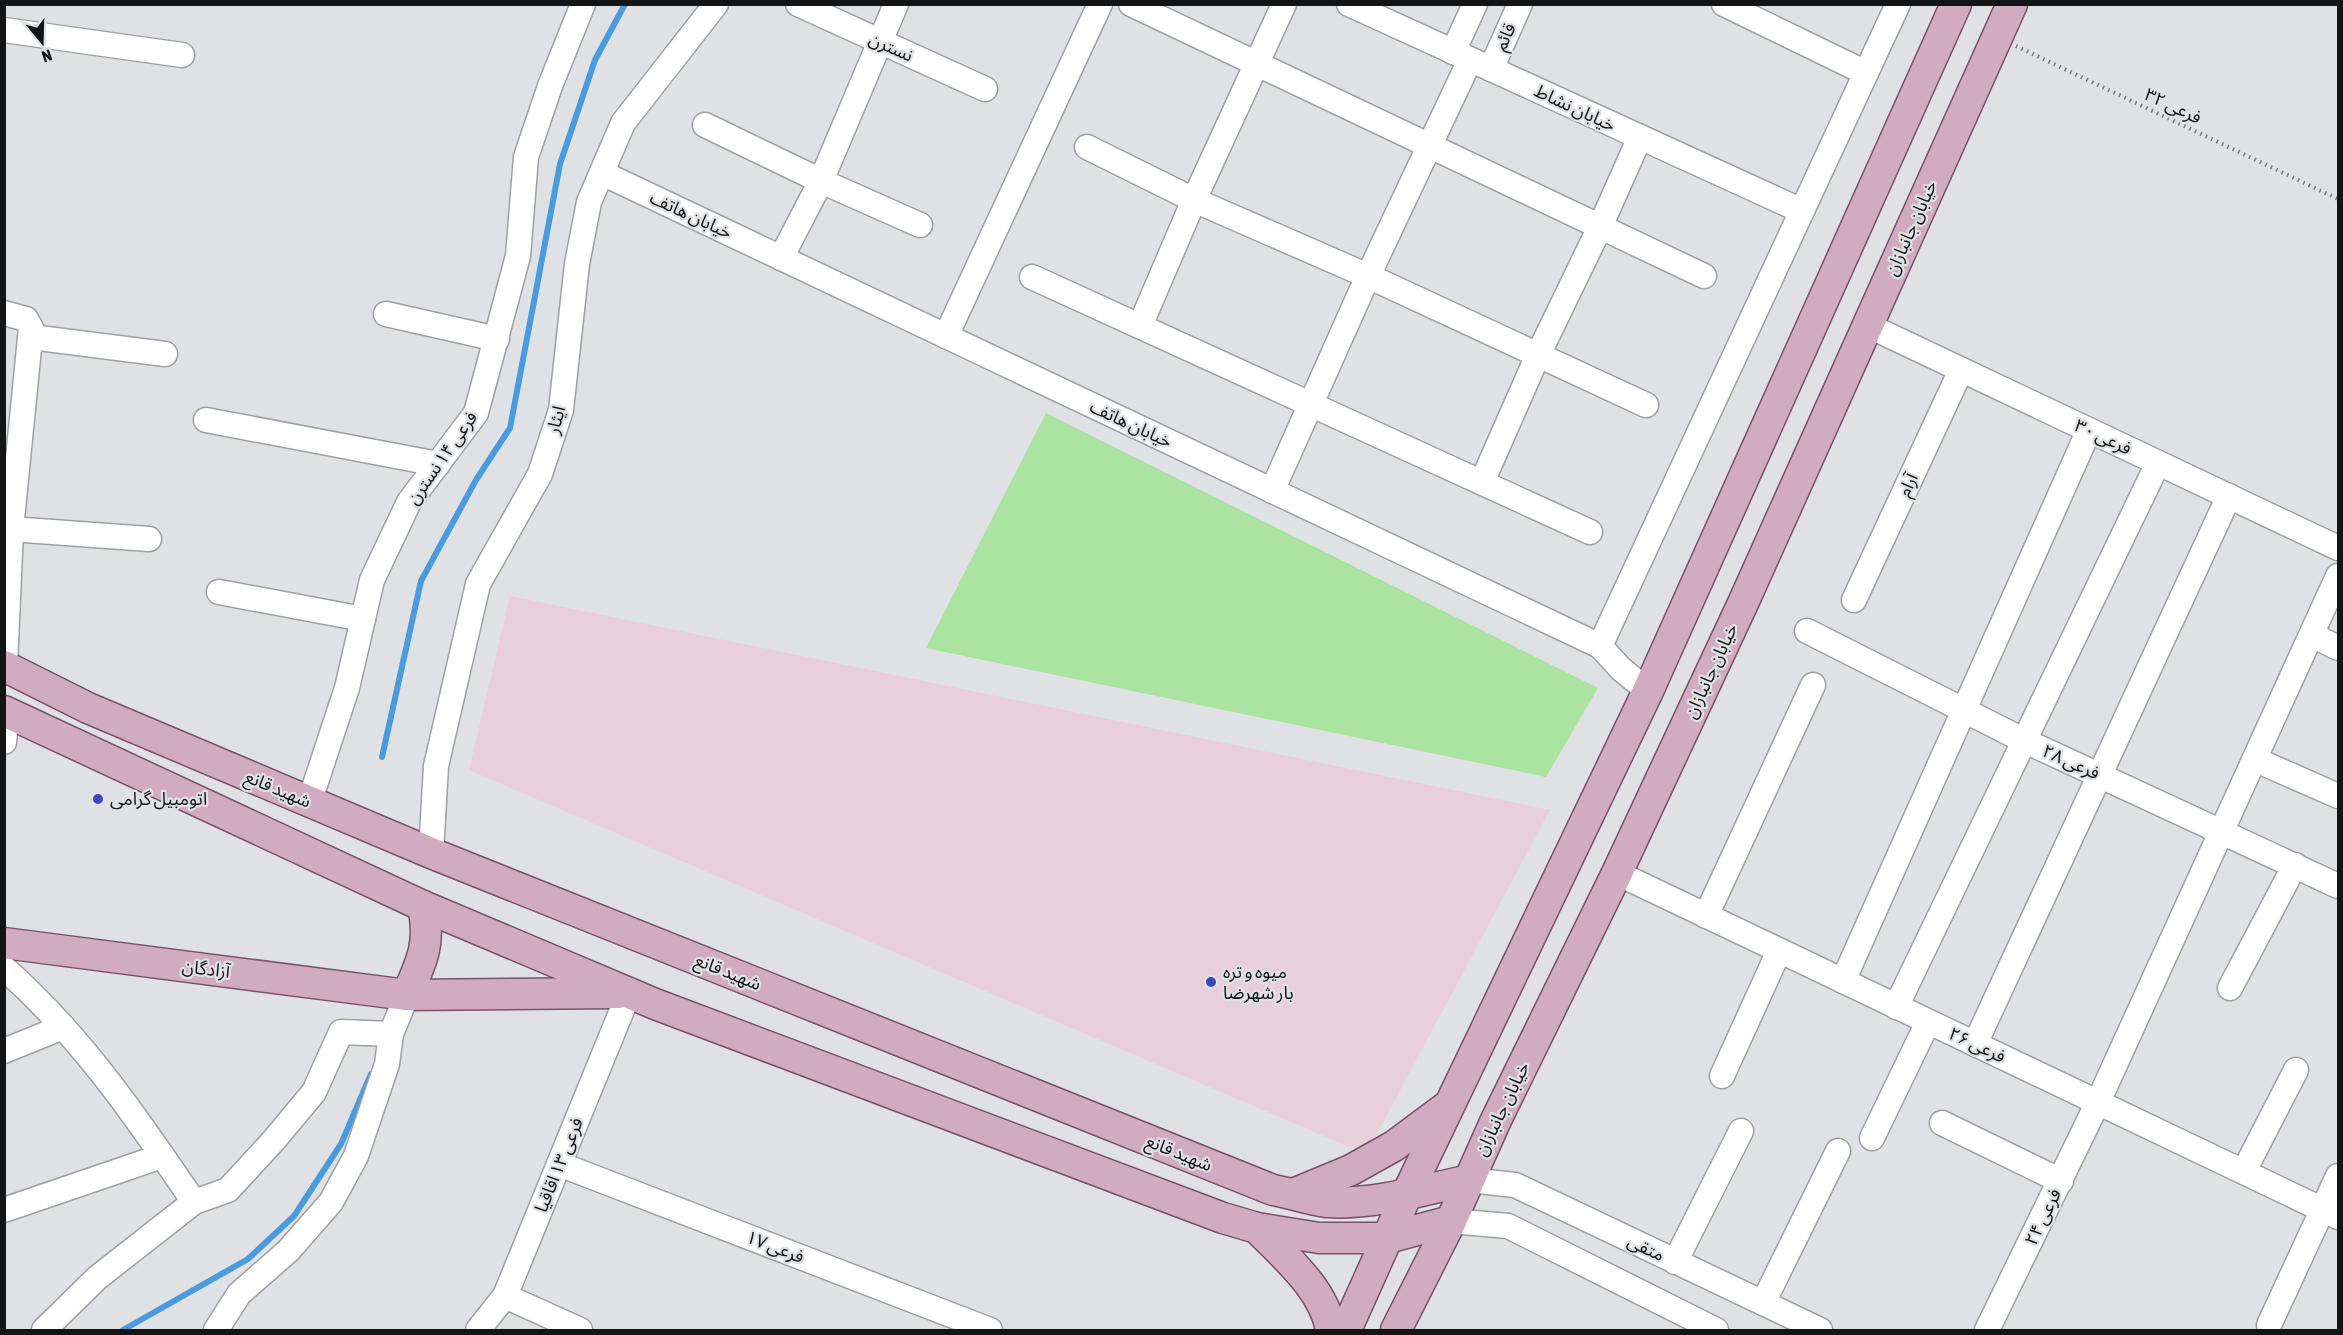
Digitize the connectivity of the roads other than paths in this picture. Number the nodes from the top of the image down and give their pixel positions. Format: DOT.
graph roads {
  1 [pos="583,4"];
  2 [pos="716,4"];
  3 [pos="798,4"];
  4 [pos="896,4"];
  5 [pos="1100,4"];
  6 [pos="1131,4"];
  7 [pos="1284,4"];
  8 [pos="1349,4"];
  9 [pos="1475,4"];
  10 [pos="1520,4"];
  11 [pos="1724,4"];
  12 [pos="1898,4"];
  13 [pos="1956,6"];
  14 [pos="2001,19"];
  15 [pos="4,30"];
  16 [pos="880,42"];
  17 [pos="182,55"];
  18 [pos="1471,60"];
  19 [pos="1257,64"];
  20 [pos="1866,73"];
  21 [pos="985,89"];
  22 [pos="705,125"];
  23 [pos="1640,137"];
  24 [pos="1430,146"];
  25 [pos="1087,147"];
  26 [pos="602,173"];
  27 [pos="821,181"];
  28 [pos="1194,200"];
  29 [pos="1802,211"];
  30 [pos="920,225"];
  31 [pos="1600,227"];
  32 [pos="781,258"];
  33 [pos="1368,276"];
  34 [pos="1704,276"];
  35 [pos="1032,277"];
  36 [pos="12,314"];
  37 [pos="386,314"];
  38 [pos="1867,325"];
  39 [pos="1140,326"];
  40 [pos="946,336"];
  41 [pos="31,337"];
  42 [pos="497,339"];
  43 [pos="165,354"];
  44 [pos="1538,355"];
  45 [pos="1961,370"];
  46 [pos="1312,405"];
  47 [pos="1646,405"];
  48 [pos="206,420"];
  49 [pos="2089,430"];
  50 [pos="12,435"];
  51 [pos="2158,463"];
  52 [pos="438,464"];
  53 [pos="1482,482"];
  54 [pos="1272,491"];
  55 [pos="2229,496"];
  56 [pos="11,529"];
  57 [pos="1590,532"];
  58 [pos="149,539"];
  59 [pos="2338,548"];
  60 [pos="2338,576"];
  61 [pos="219,592"];
  62 [pos="1854,600"];
  63 [pos="363,619"];
  64 [pos="1807,631"];
  65 [pos="2312,635"];
  66 [pos="1600,646"];
  67 [pos="2338,648"];
  68 [pos="5,666"];
  69 [pos="1813,685"];
  70 [pos="1648,691"];
  71 [pos="88,708"];
  72 [pos="1963,710"];
  73 [pos="6,712"];
  74 [pos="2024,740"];
  75 [pos="4,742"];
  76 [pos="74,743"];
  77 [pos="2256,760"];
  78 [pos="2100,774"];
  79 [pos="2338,796"];
  80 [pos="309,803"];
  81 [pos="2221,832"];
  82 [pos="431,853"];
  83 [pos="2295,865"];
  84 [pos="1617,873"];
  85 [pos="2338,886"];
  86 [pos="423,906"];
  87 [pos="1707,916"];
  88 [pos="4,943"];
  89 [pos="1779,951"];
  90 [pos="4,968"];
  91 [pos="1843,981"];
  92 [pos="2230,988"];
  93 [pos="629,993"];
  94 [pos="407,995"];
  95 [pos="1896,1007"];
  96 [pos="1928,1022"];
  97 [pos="63,1027"];
  98 [pos="391,1034"];
  99 [pos="1975,1044"];
  100 [pos="4,1051"];
  101 [pos="2296,1070"];
  102 [pos="1722,1076"];
  103 [pos="2098,1102"];
  104 [pos="1450,1104"];
  105 [pos="1942,1123"];
  106 [pos="1741,1131"];
  107 [pos="1872,1138"];
  108 [pos="1838,1151"];
  109 [pos="162,1156"];
  110 [pos="559,1164"];
  111 [pos="2244,1171"];
  112 [pos="2338,1176"];
  113 [pos="1469,1180"];
  114 [pos="2061,1181"];
  115 [pos="1293,1194"];
  116 [pos="1407,1194"];
  117 [pos="194,1202"];
  118 [pos="4,1210"];
  119 [pos="2330,1213"];
  120 [pos="1451,1221"];
  121 [pos="1257,1228"];
  122 [pos="1387,1238"];
  123 [pos="1675,1262"];
  124 [pos="505,1296"];
  125 [pos="1763,1303"];
  126 [pos="2269,1325"];
  127 [pos="44,1330"];
  128 [pos="216,1330"];
  129 [pos="478,1330"];
  130 [pos="580,1330"];
  131 [pos="990,1330"];
  132 [pos="1331,1330"];
  133 [pos="1346,1330"];
  134 [pos="1396,1330"];
  135 [pos="1716,1330"];
  136 [pos="1820,1330"];
  137 [pos="1987,1330"];
  1 -- 42 [label="street, فرعی ۱۴ نسترن"];
  2 -- 26 [label="street, ایثار"];
  3 -- 16 [label="street, نسترن"];
  4 -- 16 [label="street"];
  5 -- 40 [label="street"];
  6 -- 19 [label="street"];
  7 -- 19 [label="street"];
  8 -- 18 [label="street, خیابان نشاط"];
  9 -- 18 [label="street"];
  10 -- 18 [label="street, قائم"];
  11 -- 20 [label="street"];
  12 -- 20 [label="street"];
  13 -- 70 [label="main road"];
  14 -- 38 [label="main road, خیابان جانبازان"];
  15 -- 17 [label="street"];
  16 -- 21 [label="street, نسترن"];
  16 -- 27 [label="street"];
  18 -- 23 [label="street, خیابان نشاط"];
  18 -- 24 [label="street"];
  19 -- 24 [label="street"];
  19 -- 28 [label="street"];
  20 -- 29 [label="street"];
  22 -- 27 [label="street"];
  23 -- 29 [label="street, خیابان نشاط"];
  23 -- 31 [label="street"];
  24 -- 31 [label="street"];
  24 -- 33 [label="street"];
  25 -- 28 [label="street"];
  26 -- 32 [label="street, خیابان هاتف"];
  26 -- 82 [label="street, ایثار"];
  27 -- 30 [label="street"];
  27 -- 32 [label="street"];
  28 -- 33 [label="street"];
  28 -- 39 [label="street"];
  29 -- 66 [label="street"];
  31 -- 34 [label="street"];
  31 -- 44 [label="street"];
  32 -- 40 [label="street, خیابان هاتف"];
  33 -- 44 [label="street"];
  33 -- 46 [label="street"];
  35 -- 39 [label="street"];
  36 -- 41 [label="street"];
  37 -- 42 [label="street"];
  38 -- 45 [label="street, فرعی ۳۰"];
  38 -- 84 [label="main road, خیابان جانبازان"];
  39 -- 46 [label="street"];
  40 -- 54 [label="street, خیابان هاتف"];
  41 -- 43 [label="street"];
  41 -- 50 [label="street"];
  42 -- 52 [label="street, فرعی ۱۴ نسترن"];
  44 -- 47 [label="street"];
  44 -- 53 [label="street"];
  45 -- 49 [label="street, فرعی ۳۰"];
  45 -- 62 [label="street, آرام"];
  46 -- 53 [label="street"];
  46 -- 54 [label="street"];
  48 -- 52 [label="street"];
  49 -- 51 [label="street, فرعی ۳۰"];
  49 -- 72 [label="street"];
  50 -- 56 [label="street"];
  51 -- 55 [label="street, فرعی ۳۰"];
  51 -- 74 [label="street"];
  52 -- 63 [label="street, فرعی ۱۴ نسترن"];
  53 -- 57 [label="street"];
  54 -- 66 [label="street, خیابان هاتف"];
  55 -- 59 [label="street, فرعی ۳۰"];
  55 -- 78 [label="street"];
  56 -- 58 [label="street"];
  56 -- 68 [label="street"];
  60 -- 65 [label="street, فرعی ۲۴"];
  61 -- 63 [label="street"];
  63 -- 80 [label="street, فرعی ۱۴ نسترن"];
  64 -- 72 [label="street, فرعی ۲۸"];
  65 -- 67 [label="street"];
  65 -- 77 [label="street, فرعی ۲۴"];
  66 -- 70 [label="street, خیابان هاتف"];
  68 -- 71 [label="main road, شهید قانع"];
  69 -- 87 [label="street"];
  70 -- 104 [label="main road"];
  71 -- 76 [label="main road"];
  71 -- 80 [label="main road, شهید قانع"];
  72 -- 74 [label="street, فرعی ۲۸"];
  72 -- 91 [label="street"];
  73 -- 75 [label="street"];
  73 -- 76 [label="main road"];
  74 -- 78 [label="street, فرعی ۲۸"];
  74 -- 95 [label="street"];
  76 -- 86 [label="main road"];
  77 -- 79 [label="street"];
  77 -- 81 [label="street, فرعی ۲۴"];
  78 -- 81 [label="street, فرعی ۲۸"];
  78 -- 99 [label="street"];
  80 -- 82 [label="main road, شهید قانع"];
  81 -- 83 [label="street, فرعی ۲۸"];
  81 -- 103 [label="street, فرعی ۲۴"];
  82 -- 115 [label="main road, شهید قانع"];
  83 -- 85 [label="street, فرعی ۲۸"];
  83 -- 92 [label="street"];
  84 -- 87 [label="street, فرعی ۲۶"];
  84 -- 113 [label="main road, خیابان جانبازان"];
  86 -- 93 [label="main road"];
  86 -- 94 [label="main road"];
  87 -- 89 [label="street, فرعی ۲۶"];
  88 -- 94 [label="main road, آزادگان"];
  89 -- 91 [label="street, فرعی ۲۶"];
  89 -- 102 [label="street"];
  90 -- 97 [label="street"];
  91 -- 95 [label="street, فرعی ۲۶"];
  93 -- 94 [label="main road, آزادگان"];
  93 -- 110 [label="street, فرعی ۱۳ اقاقیا"];
  93 -- 121 [label="main road"];
  94 -- 98 [label="street"];
  95 -- 96 [label="street, فرعی ۲۶"];
  96 -- 99 [label="street, فرعی ۲۶"];
  96 -- 107 [label="street"];
  97 -- 100 [label="street"];
  97 -- 109 [label="street"];
  98 -- 117 [label="street"];
  98 -- 128 [label="street"];
  99 -- 103 [label="street, فرعی ۲۶"];
  101 -- 111 [label="street"];
  103 -- 111 [label="street, فرعی ۲۶"];
  103 -- 114 [label="street, فرعی ۲۴"];
  104 -- 115 [label="main road"];
  104 -- 116 [label="main road"];
  105 -- 114 [label="street"];
  106 -- 123 [label="street"];
  108 -- 125 [label="street"];
  109 -- 117 [label="street"];
  109 -- 118 [label="street"];
  110 -- 124 [label="street, فرعی ۱۳ اقاقیا"];
  110 -- 131 [label="street, فرعی ۱۷"];
  111 -- 119 [label="street, فرعی ۲۶"];
  112 -- 119 [label="street"];
  113 -- 116 [label="main road, شهید قانع"];
  113 -- 120 [label="main road, خیابان جانبازان"];
  113 -- 123 [label="street, متقی"];
  114 -- 137 [label="street, فرعی ۲۴"];
  115 -- 116 [label="main road, شهید قانع"];
  116 -- 122 [label="main road"];
  117 -- 127 [label="street"];
  119 -- 126 [label="street"];
  120 -- 122 [label="main road"];
  120 -- 134 [label="main road, خیابان جانبازان"];
  120 -- 135 [label="street"];
  121 -- 122 [label="main road"];
  121 -- 132 [label="main road"];
  122 -- 133 [label="main road"];
  123 -- 125 [label="street, متقی"];
  124 -- 129 [label="street, فرعی ۱۳ اقاقیا"];
  124 -- 130 [label="street"];
  125 -- 136 [label="street, متقی"];
}
